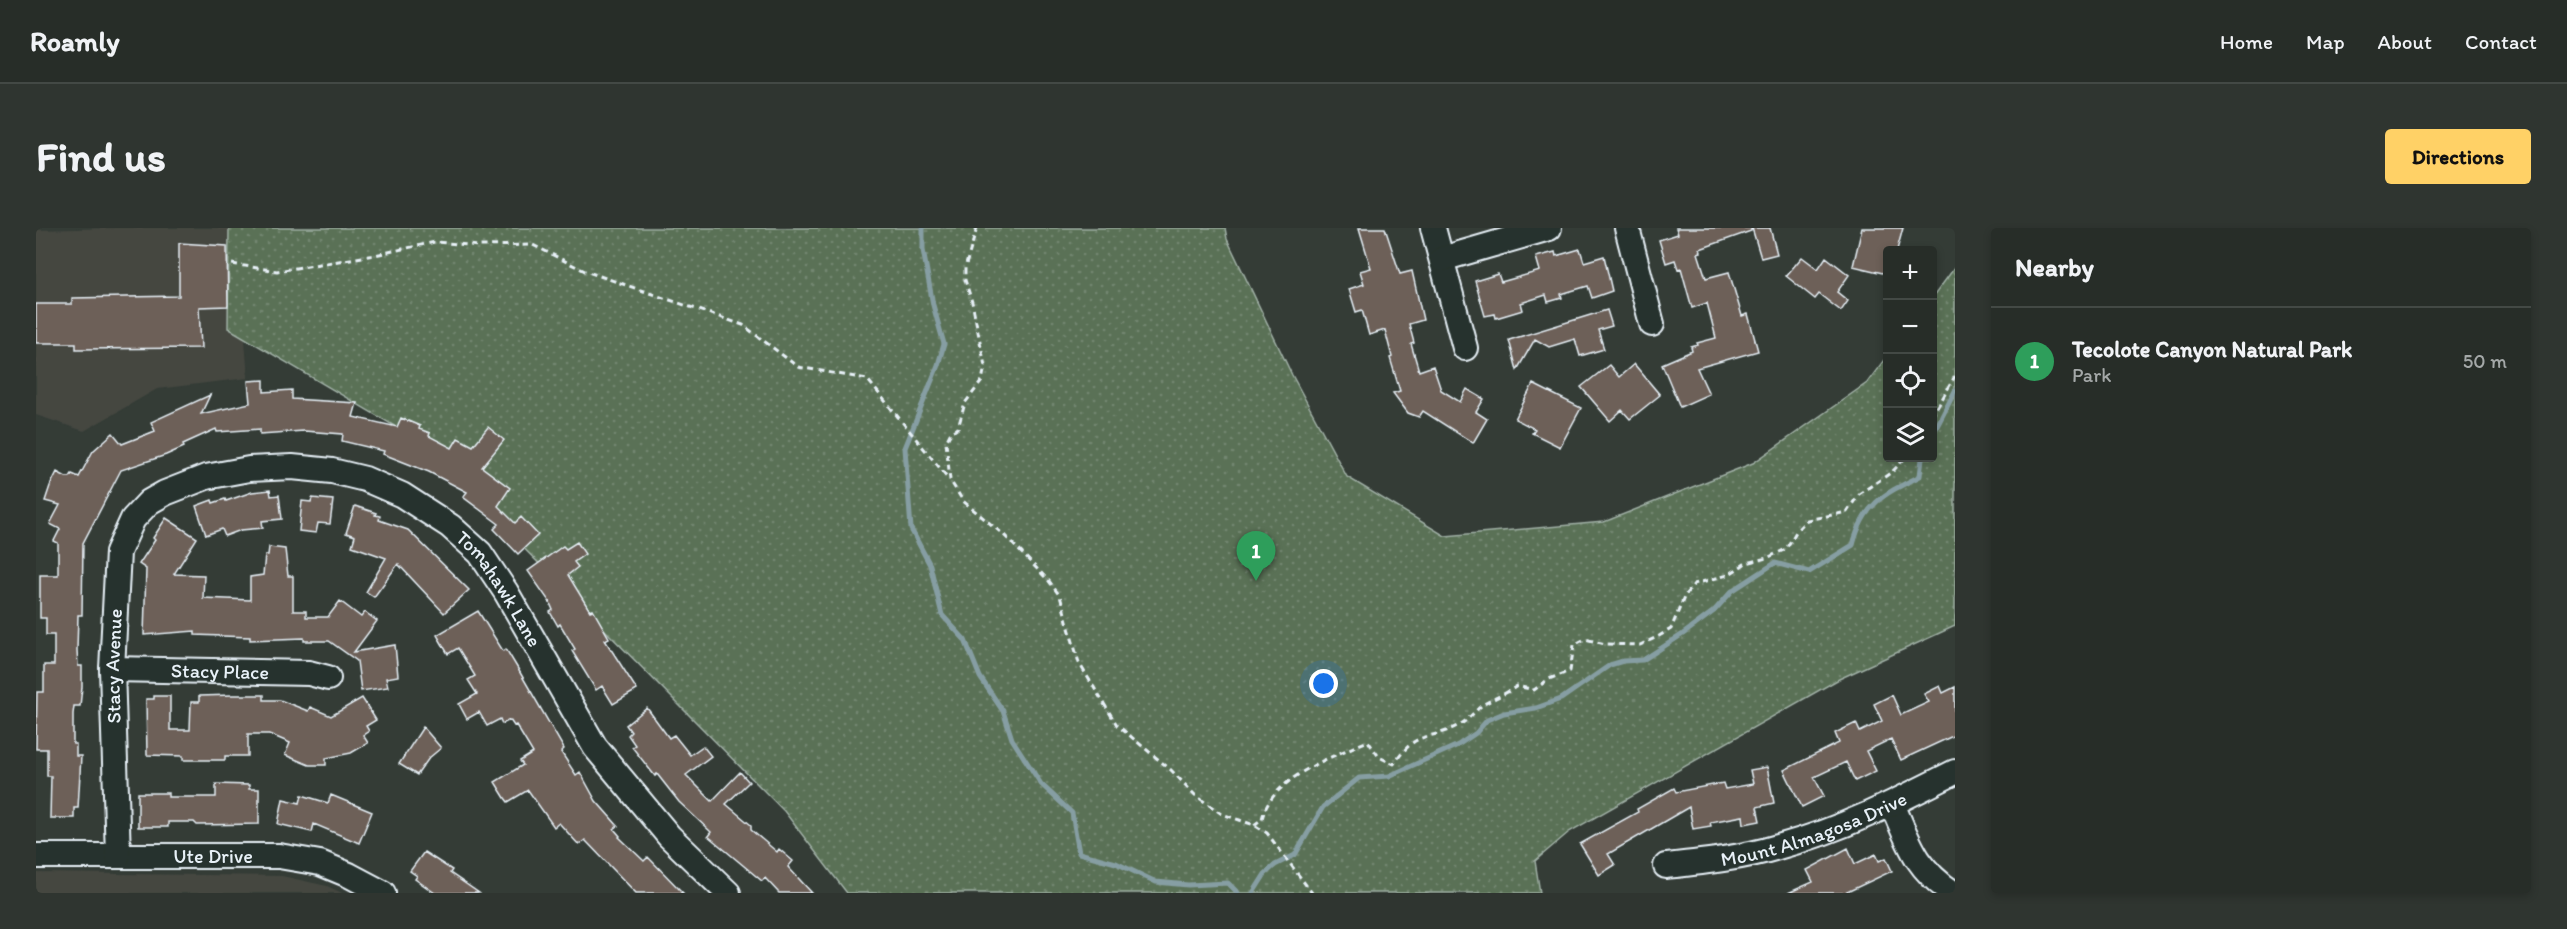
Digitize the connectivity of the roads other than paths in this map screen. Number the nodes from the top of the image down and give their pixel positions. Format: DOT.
graph roads {
  1 [pos="1433,228"];
  2 [pos="1549,228"];
  3 [pos="1627,228"];
  4 [pos="1442,259"];
  5 [pos="1652,324"];
  6 [pos="1465,348"];
  7 [pos="165,493"];
  8 [pos="112,669"];
  9 [pos="328,678"];
  10 [pos="1955,771"];
  11 [pos="1892,804"];
  12 [pos="36,856"];
  13 [pos="118,856"];
  14 [pos="1665,866"];
  15 [pos="383,893"];
  16 [pos="728,893"];
  17 [pos="1953,893"];
  1 -- 4 [label="street"];
  2 -- 4 [label="street"];
  3 -- 5 [label="street"];
  4 -- 6 [label="street"];
  7 -- 8 [label="street, Stacy Avenue"];
  7 -- 16 [label="street, Tomahawk Lane"];
  8 -- 9 [label="street, Stacy Place"];
  8 -- 13 [label="street, Stacy Avenue"];
  10 -- 11 [label="street, Mount Almagosa Drive"];
  11 -- 14 [label="street, Mount Almagosa Drive"];
  11 -- 17 [label="street"];
  12 -- 13 [label="street, Ute Drive"];
  13 -- 15 [label="street, Ute Drive"];
}
